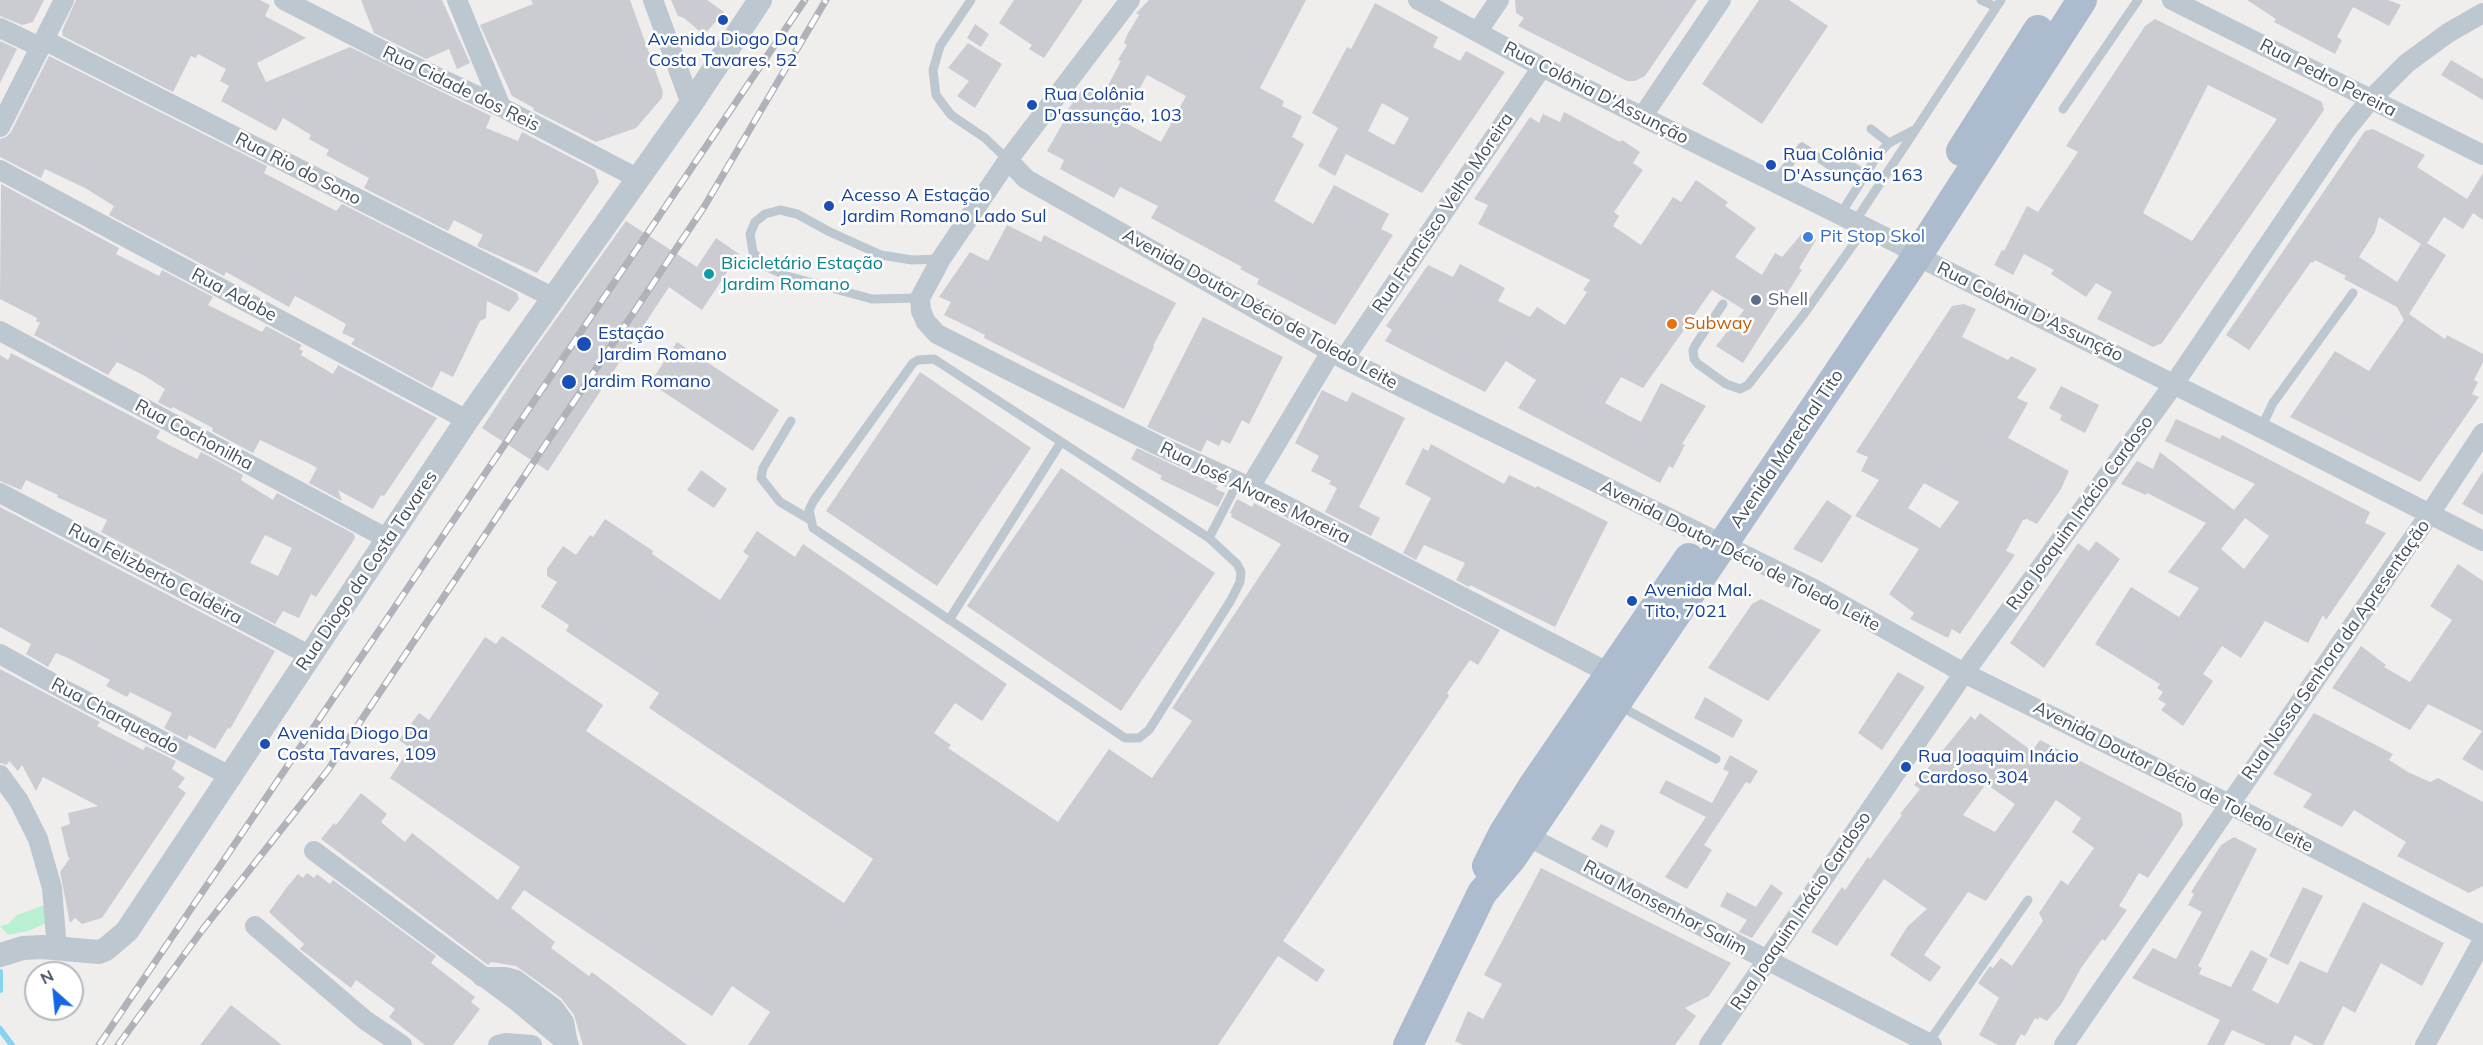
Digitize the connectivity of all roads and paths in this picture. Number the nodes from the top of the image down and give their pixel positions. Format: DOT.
graph roads {
  1 [pos="64,0"];
  2 [pos="284,0"];
  3 [pos="457,0"];
  4 [pos="653,0"];
  5 [pos="760,0"];
  6 [pos="971,0"];
  7 [pos="1130,0"];
  8 [pos="1418,0"];
  9 [pos="1499,0"];
  10 [pos="1721,0"];
  11 [pos="1981,0"];
  12 [pos="2059,0"];
  13 [pos="2082,0"];
  14 [pos="2138,0"];
  15 [pos="2172,0"];
  16 [pos="1998,4"];
  17 [pos="2483,13"];
  18 [pos="0,28"];
  19 [pos="1478,31"];
  20 [pos="42,44"];
  21 [pos="1542,67"];
  22 [pos="2371,99"];
  23 [pos="691,104"];
  24 [pos="501,107"];
  25 [pos="2063,109"];
  26 [pos="1642,117"];
  27 [pos="0,127"];
  28 [pos="1871,129"];
  29 [pos="1916,129"];
  30 [pos="1889,143"];
  31 [pos="2483,155"];
  32 [pos="1008,160"];
  33 [pos="0,170"];
  34 [pos="1864,174"];
  35 [pos="637,178"];
  36 [pos="1774,183"];
  37 [pos="1853,222"];
  38 [pos="1909,251"];
  39 [pos="941,259"];
  40 [pos="2352,293"];
  41 [pos="552,297"];
  42 [pos="920,298"];
  43 [pos="1723,303"];
  44 [pos="0,331"];
  45 [pos="1337,356"];
  46 [pos="2174,384"];
  47 [pos="467,420"];
  48 [pos="791,421"];
  49 [pos="2261,428"];
  50 [pos="2483,433"];
  51 [pos="1061,442"];
  52 [pos="1244,485"];
  53 [pos="0,493"];
  54 [pos="2429,514"];
  55 [pos="810,519"];
  56 [pos="1209,538"];
  57 [pos="388,539"];
  58 [pos="1713,541"];
  59 [pos="2483,542"];
  60 [pos="949,620"];
  61 [pos="0,654"];
  62 [pos="309,655"];
  63 [pos="1609,673"];
  64 [pos="1964,673"];
  65 [pos="1616,704"];
  66 [pos="1582,734"];
  67 [pos="1716,759"];
  68 [pos="0,775"];
  69 [pos="232,777"];
  70 [pos="2229,804"];
  71 [pos="1527,836"];
  72 [pos="314,851"];
  73 [pos="1482,893"];
  74 [pos="2028,900"];
  75 [pos="255,926"];
  76 [pos="2483,935"];
  77 [pos="2483,940"];
  78 [pos="57,949"];
  79 [pos="0,956"];
  80 [pos="1767,962"];
  81 [pos="482,976"];
  82 [pos="544,1037"];
  83 [pos="1930,1044"];
  84 [pos="402,1045"];
  85 [pos="498,1045"];
  86 [pos="532,1045"];
  87 [pos="569,1045"];
  88 [pos="1408,1045"];
  89 [pos="1709,1045"];
  90 [pos="2064,1045"];
  91 [pos="2425,1045"];
  1 -- 20 [label="street"];
  2 -- 24 [label="street, Rua Cidade dos Reis"];
  3 -- 24 [label="street"];
  4 -- 23 [label="street"];
  5 -- 23 [label="street, Rua Diogo da Costa Tavares"];
  6 -- 32 [label="lane"];
  7 -- 32 [label="street"];
  8 -- 19 [label="street, Rua Colônia D'Assunção"];
  9 -- 19 [label="street"];
  10 -- 26 [label="street"];
  11 -- 16 [label="lane"];
  12 -- 38 [label="main road, Avenida Marechal Tito"];
  13 -- 38 [label="main road, Avenida Marechal Tito"];
  14 -- 25 [label="lane"];
  15 -- 22 [label="street, Rua Pedro Pereira"];
  16 -- 29 [label="lane"];
  17 -- 22 [label="street, Rua Joaquim Inácio Cardoso"];
  18 -- 20 [label="street, Rua Rio do Sono"];
  19 -- 21 [label="street, Rua Colônia D'Assunção"];
  20 -- 27 [label="street"];
  20 -- 41 [label="street, Rua Rio do Sono"];
  21 -- 26 [label="street, Rua Colônia D'Assunção"];
  21 -- 45 [label="street, Rua Francisco Velho Moreira"];
  22 -- 31 [label="street, Rua Pedro Pereira"];
  22 -- 46 [label="street, Rua Joaquim Inácio Cardoso"];
  23 -- 35 [label="street, Rua Diogo da Costa Tavares"];
  24 -- 35 [label="street, Rua Cidade dos Reis"];
  26 -- 36 [label="street, Rua Colônia D'Assunção"];
  28 -- 30 [label="lane"];
  29 -- 30 [label="lane"];
  29 -- 37 [label="lane"];
  30 -- 34 [label="lane"];
  32 -- 39 [label="street"];
  32 -- 45 [label="street, Avenida Doutor Décio de Toledo Leite"];
  33 -- 47 [label="street, Rua Adobe"];
  34 -- 36 [label="lane"];
  34 -- 37 [label="lane"];
  35 -- 41 [label="street, Rua Diogo da Costa Tavares"];
  36 -- 37 [label="street, Rua Colônia D'Assunção"];
  37 -- 38 [label="street, Rua Colônia D'Assunção"];
  37 -- 43 [label="lane"];
  38 -- 46 [label="street, Rua Colônia D'Assunção"];
  38 -- 58 [label="main road, Avenida Marechal Tito"];
  39 -- 42 [label="street"];
  39 -- 42 [label="lane"];
  40 -- 49 [label="lane"];
  41 -- 47 [label="street, Rua Diogo da Costa Tavares"];
  42 -- 52 [label="street, Rua José Alvares Moreira"];
  44 -- 57 [label="street, Rua Cochonilha"];
  45 -- 52 [label="street, Rua Francisco Velho Moreira"];
  45 -- 58 [label="street, Avenida Doutor Décio de Toledo Leite"];
  46 -- 49 [label="street, Rua Colônia D'Assunção"];
  46 -- 64 [label="street, Rua Joaquim Inácio Cardoso"];
  47 -- 57 [label="street, Rua Diogo da Costa Tavares"];
  48 -- 55 [label="lane"];
  49 -- 54 [label="street, Rua Colônia D'Assunção"];
  50 -- 54 [label="street, Rua Nossa Senhora da Apresentação"];
  51 -- 55 [label="lane"];
  51 -- 56 [label="lane"];
  51 -- 60 [label="lane"];
  52 -- 56 [label="lane"];
  52 -- 63 [label="street, Rua José Alvares Moreira"];
  53 -- 62 [label="street, Rua Felizberto Caldeira"];
  54 -- 59 [label="street, Rua Colônia D'Assunção"];
  54 -- 70 [label="street, Rua Nossa Senhora da Apresentação"];
  55 -- 60 [label="lane"];
  56 -- 60 [label="lane"];
  57 -- 62 [label="street, Rua Diogo da Costa Tavares"];
  58 -- 63 [label="main road, Avenida Marechal Tito"];
  58 -- 64 [label="street, Avenida Doutor Décio de Toledo Leite"];
  58 -- 65 [label="main road, Avenida Marechal Tito"];
  61 -- 69 [label="street, Rua Charqueado"];
  62 -- 69 [label="street, Rua Diogo da Costa Tavares"];
  63 -- 66 [label="main road, Avenida Marechal Tito"];
  64 -- 70 [label="street, Avenida Doutor Décio de Toledo Leite"];
  64 -- 80 [label="street, Rua Joaquim Inácio Cardoso"];
  65 -- 66 [label="main road, Avenida Marechal Tito"];
  65 -- 67 [label="lane"];
  66 -- 71 [label="main road, Avenida Marechal Tito"];
  66 -- 73 [label="main road, Avenida Marechal Tito"];
  68 -- 78 [label="street"];
  69 -- 78 [label="street, Rua Diogo da Costa Tavares"];
  70 -- 76 [label="street, Avenida Doutor Décio de Toledo Leite"];
  70 -- 90 [label="street, Rua Nossa Senhora da Apresentação"];
  71 -- 73 [label="main road, Avenida Marechal Tito"];
  71 -- 80 [label="street, Rua Monsenhor Salim"];
  72 -- 81 [label="street"];
  73 -- 88 [label="main road, Avenida Marechal Tito"];
  74 -- 83 [label="lane"];
  75 -- 84 [label="street"];
  77 -- 91 [label="street"];
  78 -- 79 [label="street, Rua Diogo da Costa Tavares"];
  80 -- 83 [label="street, Rua Monsenhor Salim"];
  80 -- 89 [label="street, Rua Joaquim Inácio Cardoso"];
  81 -- 82 [label="street"];
  81 -- 87 [label="street"];
  82 -- 87 [label="street"];
  85 -- 86 [label="street"];
}
